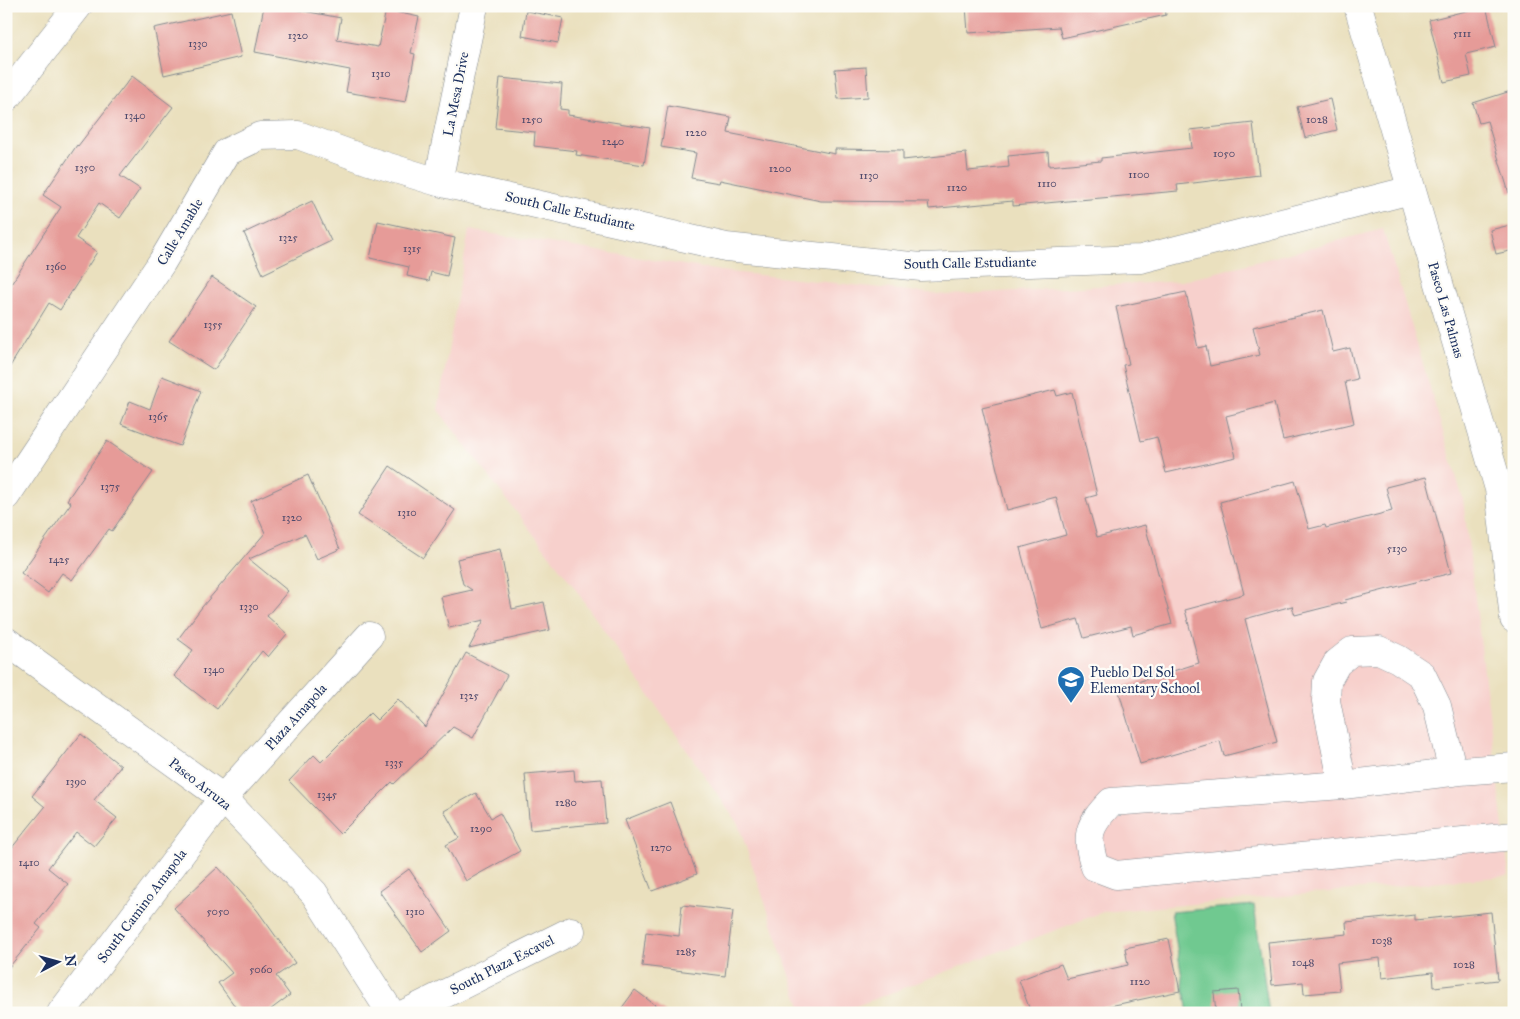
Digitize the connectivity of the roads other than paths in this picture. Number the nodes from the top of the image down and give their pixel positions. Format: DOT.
graph roads {
  1 [pos="78,6"];
  2 [pos="474,6"];
  3 [pos="1358,6"];
  4 [pos="6,98"];
  5 [pos="438,182"];
  6 [pos="1411,190"];
  7 [pos="1506,487"];
  8 [pos="6,496"];
  9 [pos="1514,619"];
  10 [pos="369,636"];
  11 [pos="6,641"];
  12 [pos="1514,767"];
  13 [pos="1453,772"];
  14 [pos="1343,785"];
  15 [pos="223,798"];
  16 [pos="1514,836"];
  17 [pos="570,931"];
  18 [pos="61,1013"];
  19 [pos="390,1013"];
  20 [pos="406,1013"];
  1 -- 4 [label="street"];
  2 -- 5 [label="street, La Mesa Drive"];
  3 -- 6 [label="street, Paseo Las Palmas"];
  5 -- 6 [label="street, South Calle Estudiante"];
  5 -- 8 [label="street, Calle Amable"];
  6 -- 7 [label="street, Paseo Las Palmas"];
  7 -- 9 [label="street, Paseo Las Palmas"];
  10 -- 15 [label="street, Plaza Amapola"];
  11 -- 15 [label="street, Paseo Arruza"];
  12 -- 13 [label="street"];
  13 -- 14 [label="street"];
  13 -- 14 [label="street"];
  14 -- 16 [label="street"];
  15 -- 18 [label="street, South Camino Amapola"];
  15 -- 19 [label="street, Paseo Arruza"];
  17 -- 20 [label="street, South Plaza Escavel"];
}
